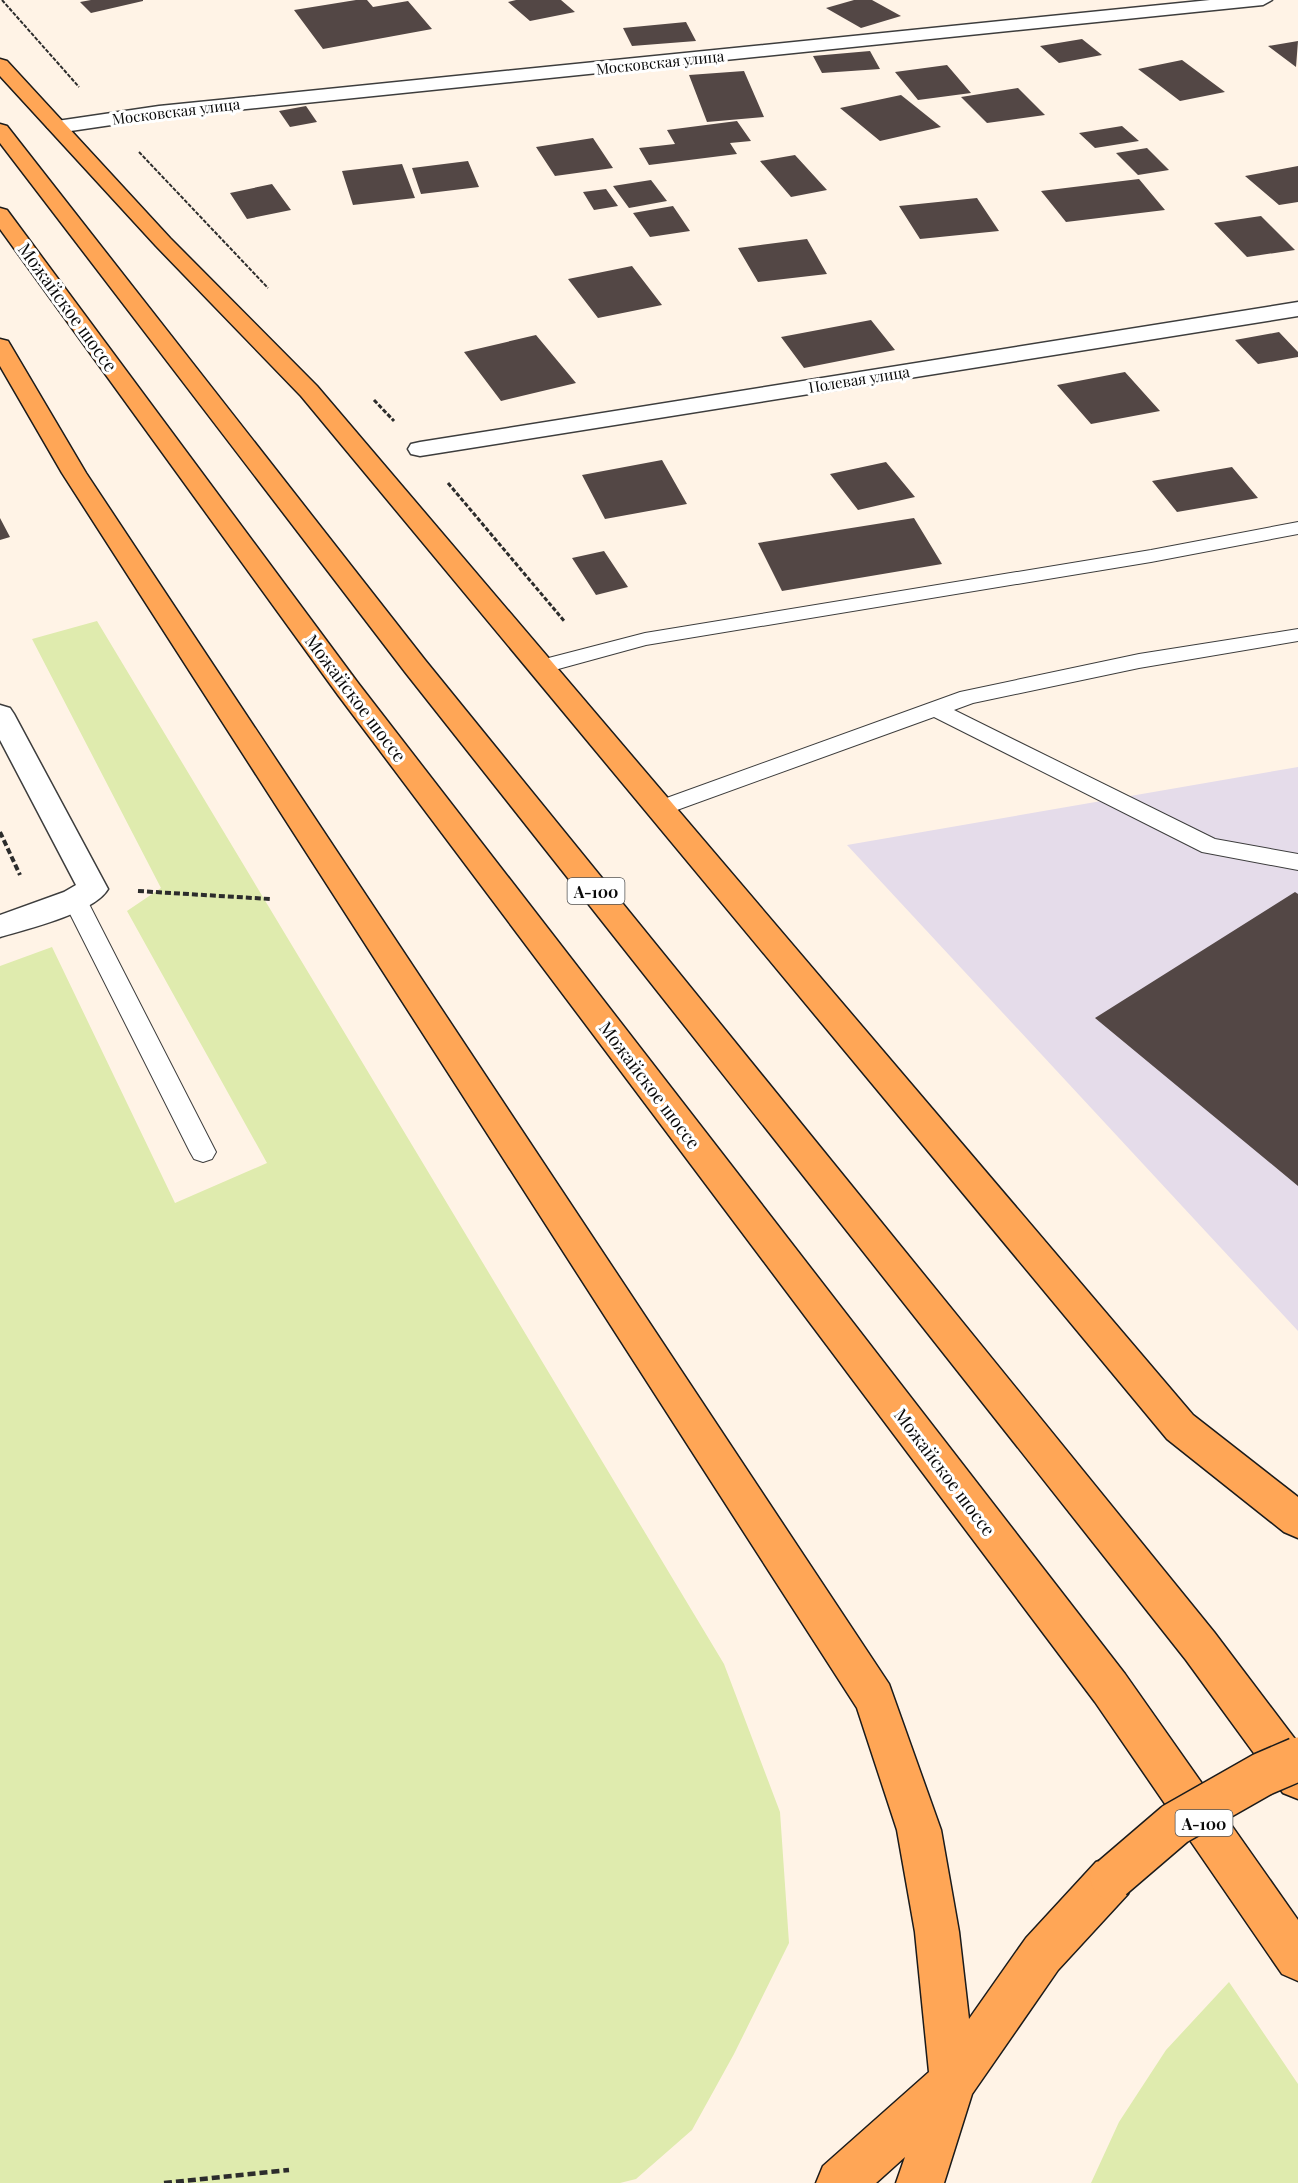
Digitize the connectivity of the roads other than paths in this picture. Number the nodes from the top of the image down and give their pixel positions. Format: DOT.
graph roads {
  1 [pos="1263,0"];
  2 [pos="0,65"];
  3 [pos="57,127"];
  4 [pos="0,130"];
  5 [pos="0,214"];
  6 [pos="1298,309"];
  7 [pos="0,346"];
  8 [pos="420,449"];
  9 [pos="1298,528"];
  10 [pos="1298,635"];
  11 [pos="540,667"];
  12 [pos="935,709"];
  13 [pos="0,714"];
  14 [pos="658,809"];
  15 [pos="1298,862"];
  16 [pos="84,894"];
  17 [pos="0,926"];
  18 [pos="203,1152"];
  19 [pos="1298,1520"];
  20 [pos="1298,1759"];
  21 [pos="1298,1778"];
  22 [pos="1298,1958"];
  23 [pos="953,2082"];
  24 [pos="840,2183"];
  25 [pos="920,2183"];
  1 -- 3 [label="street, Московская улица"];
  2 -- 3 [label="main road"];
  3 -- 11 [label="main road"];
  4 -- 21 [label="main road, А-100"];
  5 -- 22 [label="main road, Можайское шоссе / А-100"];
  6 -- 8 [label="street, Полевая улица"];
  7 -- 23 [label="main road"];
  9 -- 11 [label="lane"];
  10 -- 12 [label="lane"];
  11 -- 14 [label="main road"];
  12 -- 14 [label="lane"];
  12 -- 15 [label="lane"];
  13 -- 16 [label="street"];
  14 -- 19 [label="main road"];
  16 -- 17 [label="street"];
  16 -- 18 [label="lane"];
  20 -- 23 [label="main road, bridge"];
  23 -- 24 [label="main road"];
  23 -- 25 [label="main road"];
}
